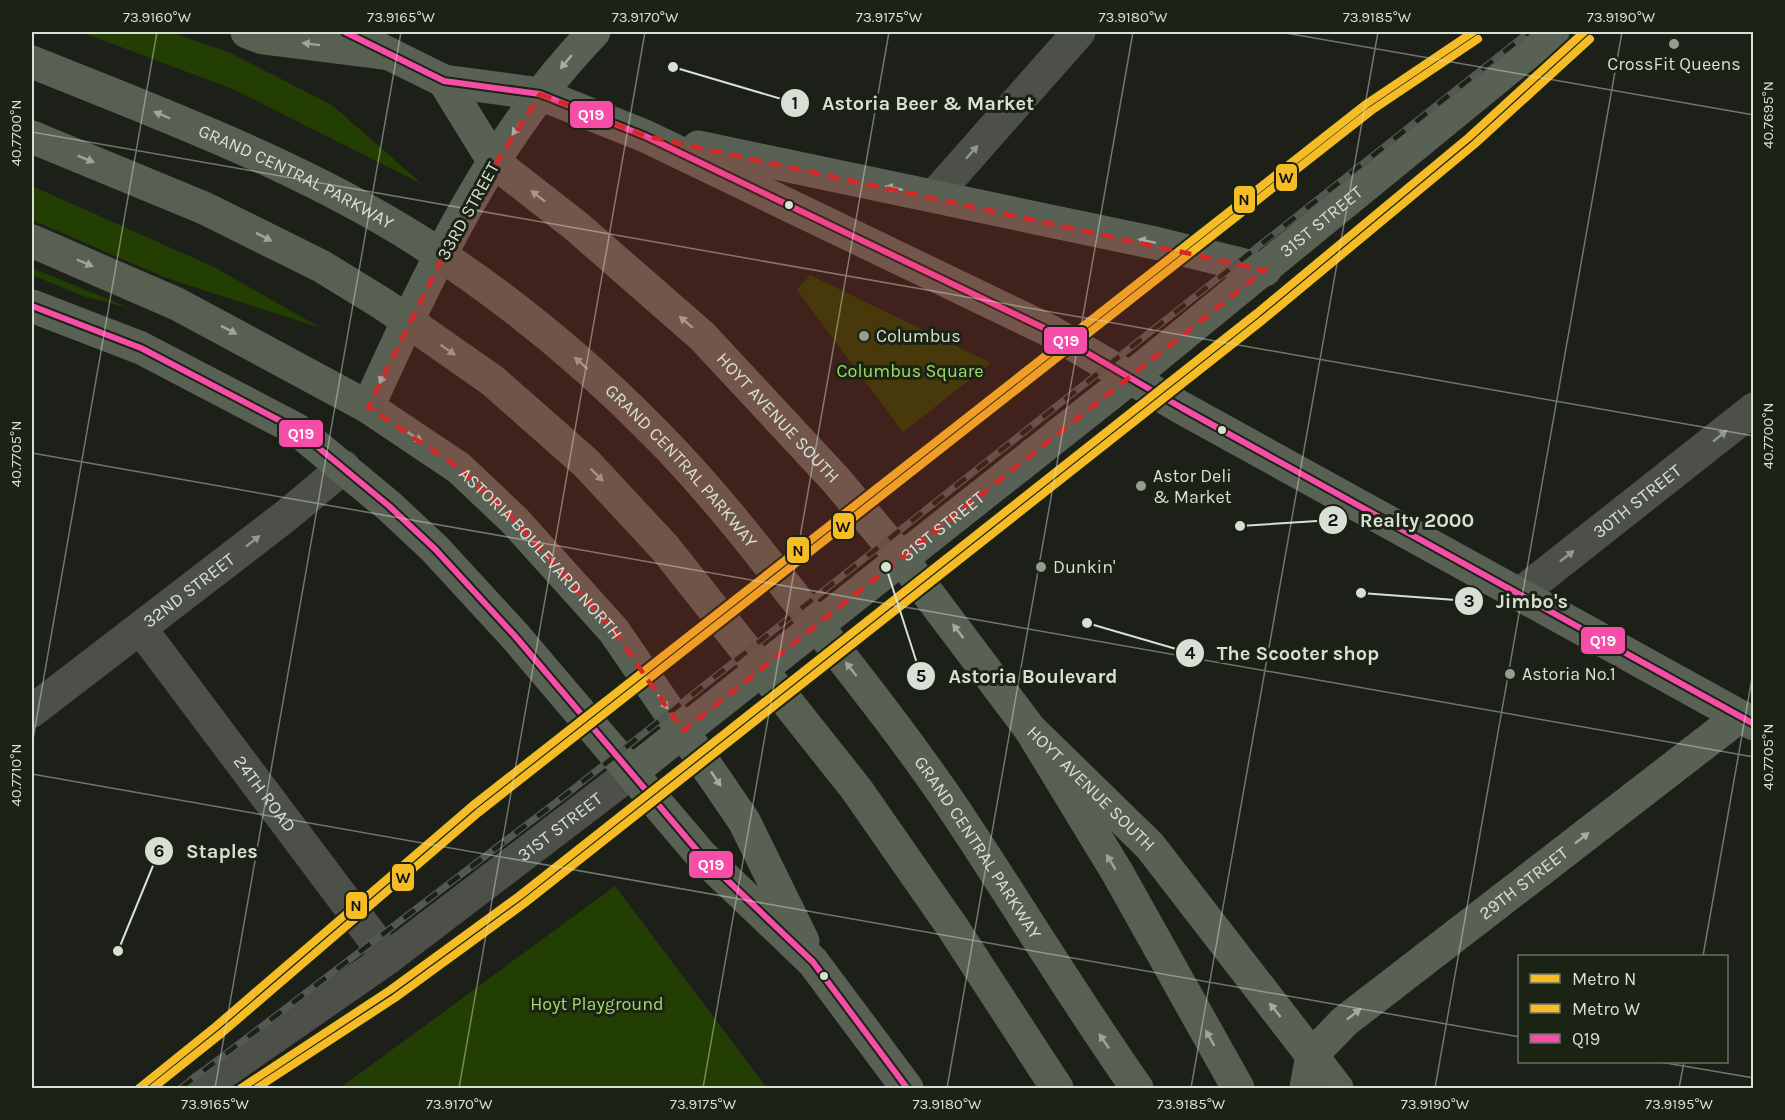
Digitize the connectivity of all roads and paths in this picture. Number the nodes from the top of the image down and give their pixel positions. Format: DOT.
graph roads {
  1 [pos="247,32"];
  2 [pos="345,32"];
  3 [pos="594,32"];
  4 [pos="1079,32"];
  5 [pos="1553,32"];
  6 [pos="390,54"];
  7 [pos="32,62"];
  8 [pos="444,81"];
  9 [pos="540,94"];
  10 [pos="645,136"];
  11 [pos="32,137"];
  12 [pos="494,162"];
  13 [pos="934,196"];
  14 [pos="32,241"];
  15 [pos="1265,270"];
  16 [pos="32,306"];
  17 [pos="1129,379"];
  18 [pos="368,407"];
  19 [pos="1754,409"];
  20 [pos="344,467"];
  21 [pos="902,559"];
  22 [pos="1521,593"];
  23 [pos="141,629"];
  24 [pos="32,711"];
  25 [pos="1747,720"];
  26 [pos="1030,729"];
  27 [pos="683,731"];
  28 [pos="632,772"];
  29 [pos="388,958"];
  30 [pos="813,962"];
  31 [pos="1312,1055"];
  32 [pos="201,1089"];
  33 [pos="908,1089"];
  34 [pos="1057,1089"];
  35 [pos="1137,1089"];
  36 [pos="1238,1089"];
  37 [pos="1306,1089"];
  38 [pos="1337,1089"];
  6 -- 1 [label="highway, one-way"];
  2 -- 6 [label="main road"];
  3 -- 9 [label="main road, 33RD STREET, one-way"];
  13 -- 4 [label="street, one-way"];
  5 -- 15 [label="main road, 31ST STREET"];
  6 -- 8 [label="main road"];
  35 -- 7 [label="highway, GRAND CENTRAL PARKWAY, one-way"];
  8 -- 9 [label="main road"];
  8 -- 12 [label="main road, HOYT AVENUE SOUTH"];
  9 -- 10 [label="main road"];
  9 -- 12 [label="main road, 33RD STREET, one-way"];
  13 -- 10 [label="main road, one-way"];
  10 -- 17 [label="main road"];
  11 -- 34 [label="highway, one-way"];
  12 -- 18 [label="main road, 33RD STREET, one-way"];
  21 -- 12 [label="main road, HOYT AVENUE SOUTH, one-way"];
  15 -- 13 [label="main road, one-way"];
  14 -- 18 [label="highway, one-way"];
  15 -- 17 [label="main road, 31ST STREET"];
  16 -- 20 [label="main road"];
  17 -- 21 [label="main road, 31ST STREET"];
  17 -- 22 [label="main road"];
  18 -- 27 [label="main road, ASTORIA BOULEVARD NORTH, one-way"];
  22 -- 19 [label="street, 30TH STREET, one-way"];
  23 -- 20 [label="street, 32ND STREET, one-way"];
  20 -- 28 [label="main road"];
  26 -- 21 [label="main road, HOYT AVENUE SOUTH, one-way"];
  21 -- 27 [label="main road, 31ST STREET"];
  22 -- 25 [label="main road"];
  23 -- 24 [label="street, 32ND STREET"];
  23 -- 29 [label="street, 24TH ROAD"];
  31 -- 25 [label="main road, 29TH STREET, one-way"];
  31 -- 26 [label="main road, HOYT AVENUE SOUTH, one-way"];
  36 -- 26 [label="highway, one-way"];
  27 -- 28 [label="main road, 31ST STREET"];
  27 -- 30 [label="main road, ASTORIA BOULEVARD NORTH, one-way"];
  28 -- 29 [label="street, 31ST STREET"];
  28 -- 30 [label="main road"];
  29 -- 32 [label="street, 31ST STREET"];
  30 -- 33 [label="main road"];
  31 -- 37 [label="highway"];
  31 -- 38 [label="main road, HOYT AVENUE SOUTH"];
}
